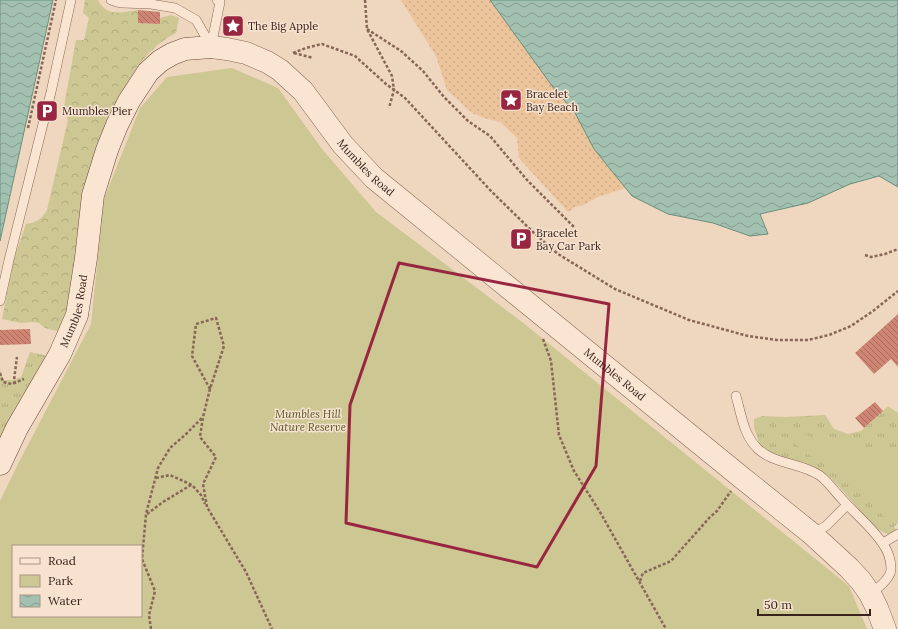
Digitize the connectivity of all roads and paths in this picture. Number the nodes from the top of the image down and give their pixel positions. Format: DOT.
graph roads {
  1 [pos="71,0"];
  2 [pos="111,0"];
  3 [pos="217,0"];
  4 [pos="364,0"];
  5 [pos="366,29"];
  6 [pos="211,47"];
  7 [pos="293,53"];
  8 [pos="394,90"];
  9 [pos="389,108"];
  10 [pos="574,227"];
  11 [pos="898,249"];
  12 [pos="865,255"];
  13 [pos="898,291"];
  14 [pos="0,301"];
  15 [pos="542,335"];
  16 [pos="17,357"];
  17 [pos="0,373"];
  18 [pos="210,389"];
  19 [pos="736,396"];
  20 [pos="203,417"];
  21 [pos="0,464"];
  22 [pos="741,477"];
  23 [pos="156,478"];
  24 [pos="192,485"];
  25 [pos="847,505"];
  26 [pos="207,508"];
  27 [pos="146,514"];
  28 [pos="812,534"];
  29 [pos="898,534"];
  30 [pos="883,543"];
  31 [pos="639,581"];
  32 [pos="870,594"];
  33 [pos="151,629"];
  34 [pos="272,629"];
  35 [pos="666,629"];
  36 [pos="885,629"];
  1 -- 14 [label="lane"];
  2 -- 6 [label="lane"];
  3 -- 6 [label="lane"];
  4 -- 5 [label="path"];
  5 -- 8 [label="path"];
  5 -- 10 [label="path"];
  6 -- 21 [label="street, Mumbles Road"];
  6 -- 22 [label="street, Mumbles Road"];
  7 -- 8 [label="path"];
  8 -- 9 [label="path"];
  8 -- 13 [label="path"];
  11 -- 12 [label="path"];
  15 -- 31 [label="path"];
  16 -- 17 [label="path"];
  18 -- 18 [label="path"];
  18 -- 20 [label="path"];
  19 -- 25 [label="lane"];
  20 -- 23 [label="path"];
  20 -- 26 [label="path"];
  22 -- 28 [label="street, Mumbles Road"];
  22 -- 31 [label="path"];
  23 -- 24 [label="path"];
  23 -- 27 [label="path"];
  24 -- 26 [label="path"];
  24 -- 27 [label="path"];
  25 -- 28 [label="lane"];
  25 -- 30 [label="lane"];
  26 -- 34 [label="path"];
  27 -- 33 [label="path"];
  28 -- 32 [label="street, Mumbles Road"];
  29 -- 30 [label="lane"];
  30 -- 32 [label="lane"];
  31 -- 35 [label="path"];
  32 -- 36 [label="street, Mumbles Road"];
}
